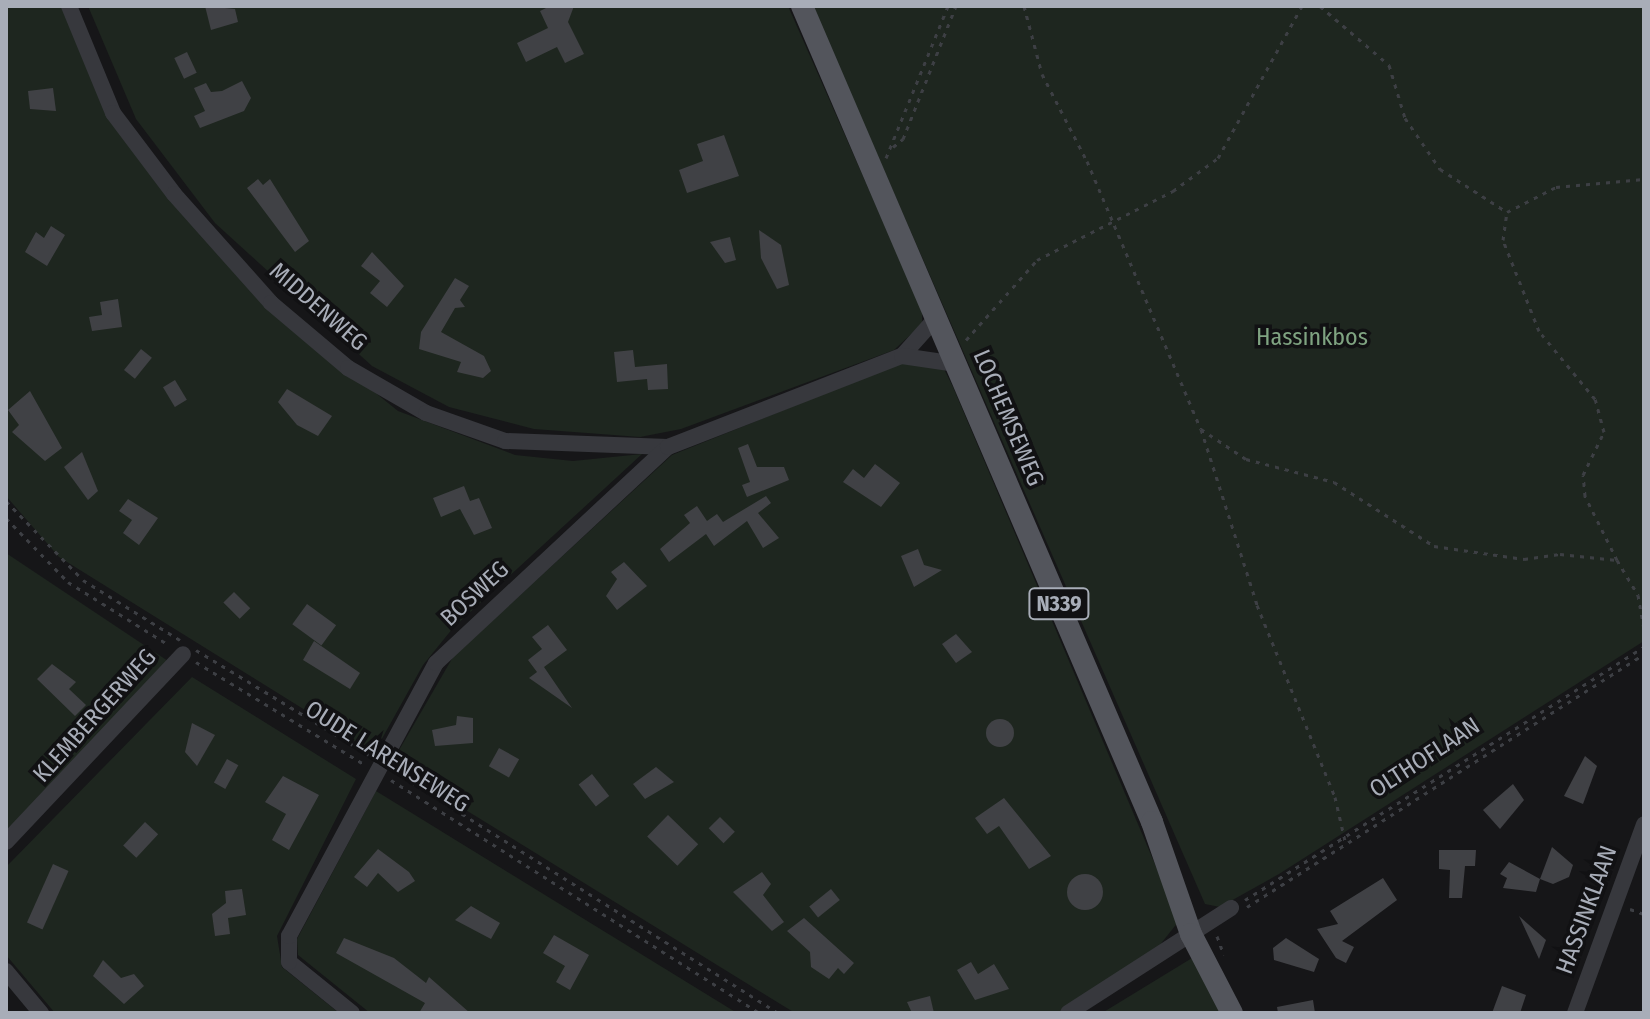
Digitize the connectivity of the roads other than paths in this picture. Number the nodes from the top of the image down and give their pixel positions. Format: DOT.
graph roads {
  1 [pos="69,6"];
  2 [pos="802,6"];
  3 [pos="936,318"];
  4 [pos="902,356"];
  5 [pos="956,364"];
  6 [pos="668,447"];
  7 [pos="183,654"];
  8 [pos="1643,834"];
  9 [pos="6,842"];
  10 [pos="1231,908"];
  11 [pos="1197,930"];
  12 [pos="6,971"];
  13 [pos="41,1013"];
  14 [pos="352,1013"];
  15 [pos="1068,1013"];
  16 [pos="1233,1013"];
  17 [pos="1575,1013"];
  1 -- 6 [label="street, MIDDENWEG"];
  2 -- 3 [label="main road, LOCHEMSEWEG / N339"];
  3 -- 4 [label="street, BOSWEG"];
  3 -- 5 [label="main road, LOCHEMSEWEG / N339"];
  4 -- 5 [label="street, BOSWEG"];
  4 -- 6 [label="street, BOSWEG"];
  5 -- 11 [label="main road, LOCHEMSEWEG / N339"];
  6 -- 14 [label="street, BOSWEG"];
  7 -- 9 [label="street, KLEMBERGERWEG"];
  8 -- 17 [label="street, HASSINKLAAN"];
  10 -- 11 [label="street"];
  11 -- 15 [label="street"];
  11 -- 16 [label="main road, LOCHEMSEWEG / N339"];
  12 -- 13 [label="street"];
}
